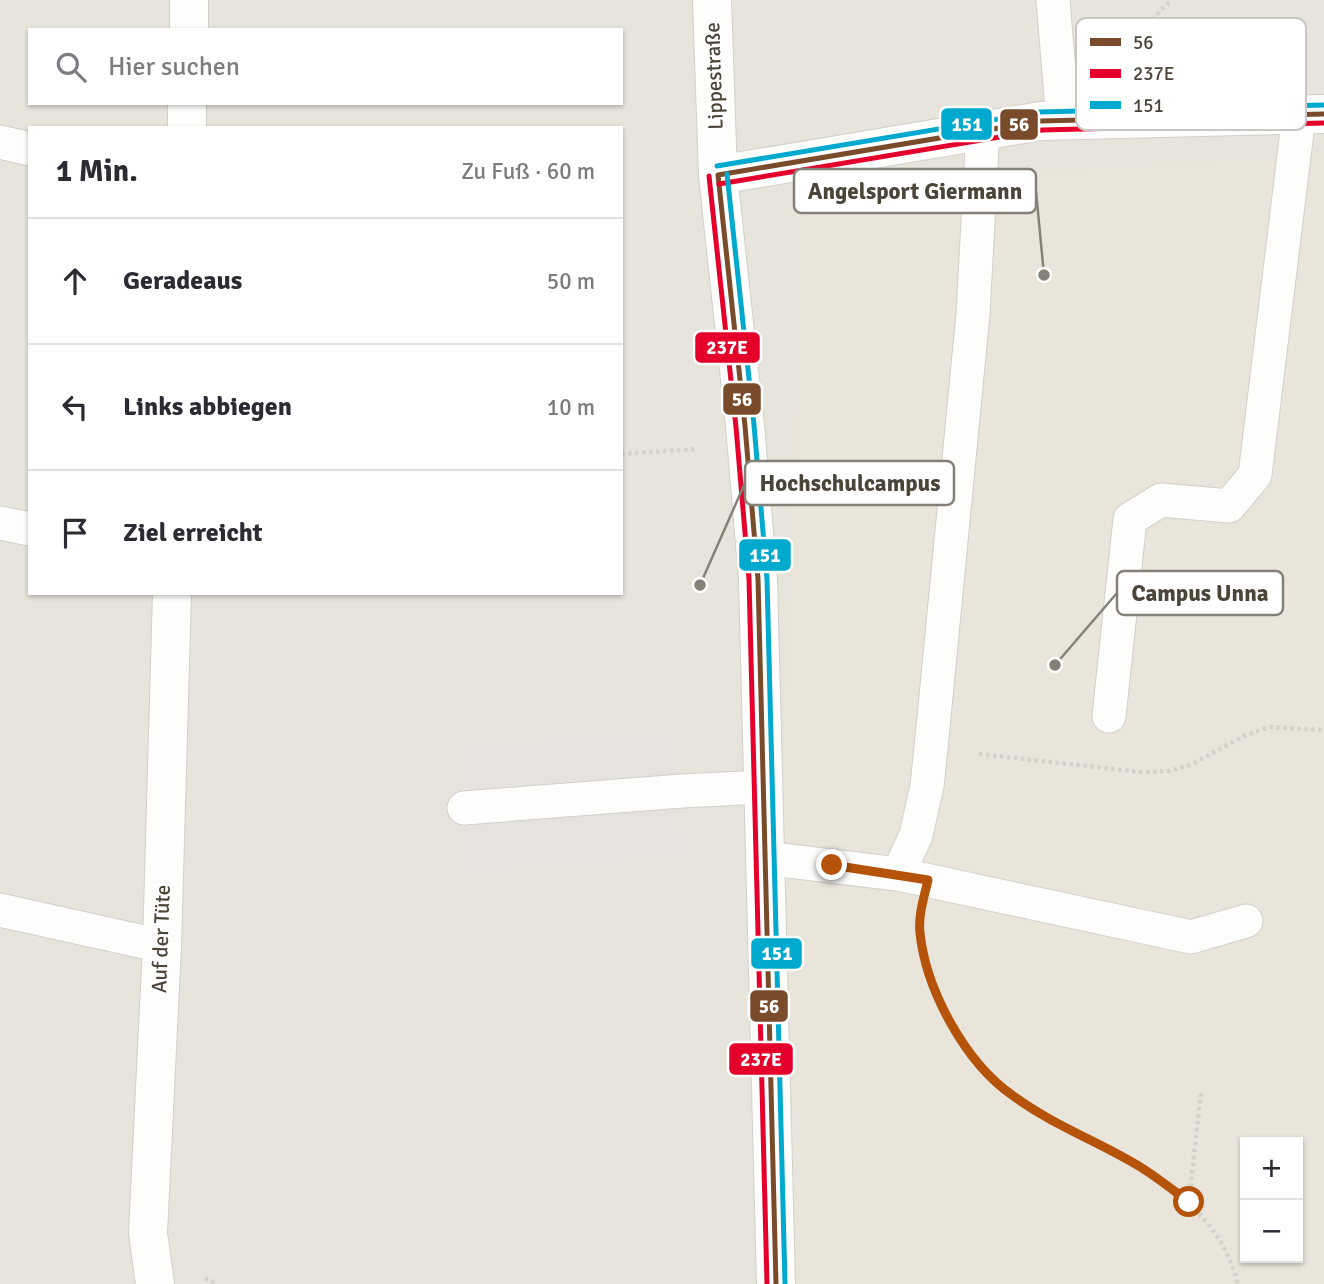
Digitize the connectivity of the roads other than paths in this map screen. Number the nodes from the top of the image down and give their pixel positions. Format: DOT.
graph roads {
  1 [pos="189,0"];
  2 [pos="712,0"];
  3 [pos="1053,0"];
  4 [pos="189,28"];
  5 [pos="187,105"];
  6 [pos="1311,114"];
  7 [pos="1063,120"];
  8 [pos="1076,120"];
  9 [pos="187,126"];
  10 [pos="983,130"];
  11 [pos="0,142"];
  12 [pos="28,149"];
  13 [pos="718,175"];
  14 [pos="0,523"];
  15 [pos="28,529"];
  16 [pos="172,595"];
  17 [pos="1109,716"];
  18 [pos="763,788"];
  19 [pos="464,808"];
  20 [pos="764,858"];
  21 [pos="913,877"];
  22 [pos="0,911"];
  23 [pos="1246,921"];
  24 [pos="162,946"];
  25 [pos="155,1284"];
  26 [pos="776,1284"];
  1 -- 4 [label="street"];
  2 -- 13 [label="street, Lippestraße"];
  3 -- 7 [label="lane"];
  5 -- 9 [label="street"];
  6 -- 17 [label="lane"];
  7 -- 8 [label="street"];
  7 -- 10 [label="street"];
  10 -- 13 [label="street"];
  10 -- 21 [label="lane"];
  11 -- 12 [label="lane"];
  13 -- 18 [label="street, Lippestraße"];
  14 -- 15 [label="lane"];
  16 -- 24 [label="street, Auf der Tüte"];
  18 -- 19 [label="lane"];
  18 -- 20 [label="street, Lippestraße"];
  20 -- 21 [label="lane"];
  20 -- 26 [label="street, Lippestraße"];
  21 -- 23 [label="lane"];
  22 -- 24 [label="lane"];
  24 -- 25 [label="street, Auf der Tüte"];
}
